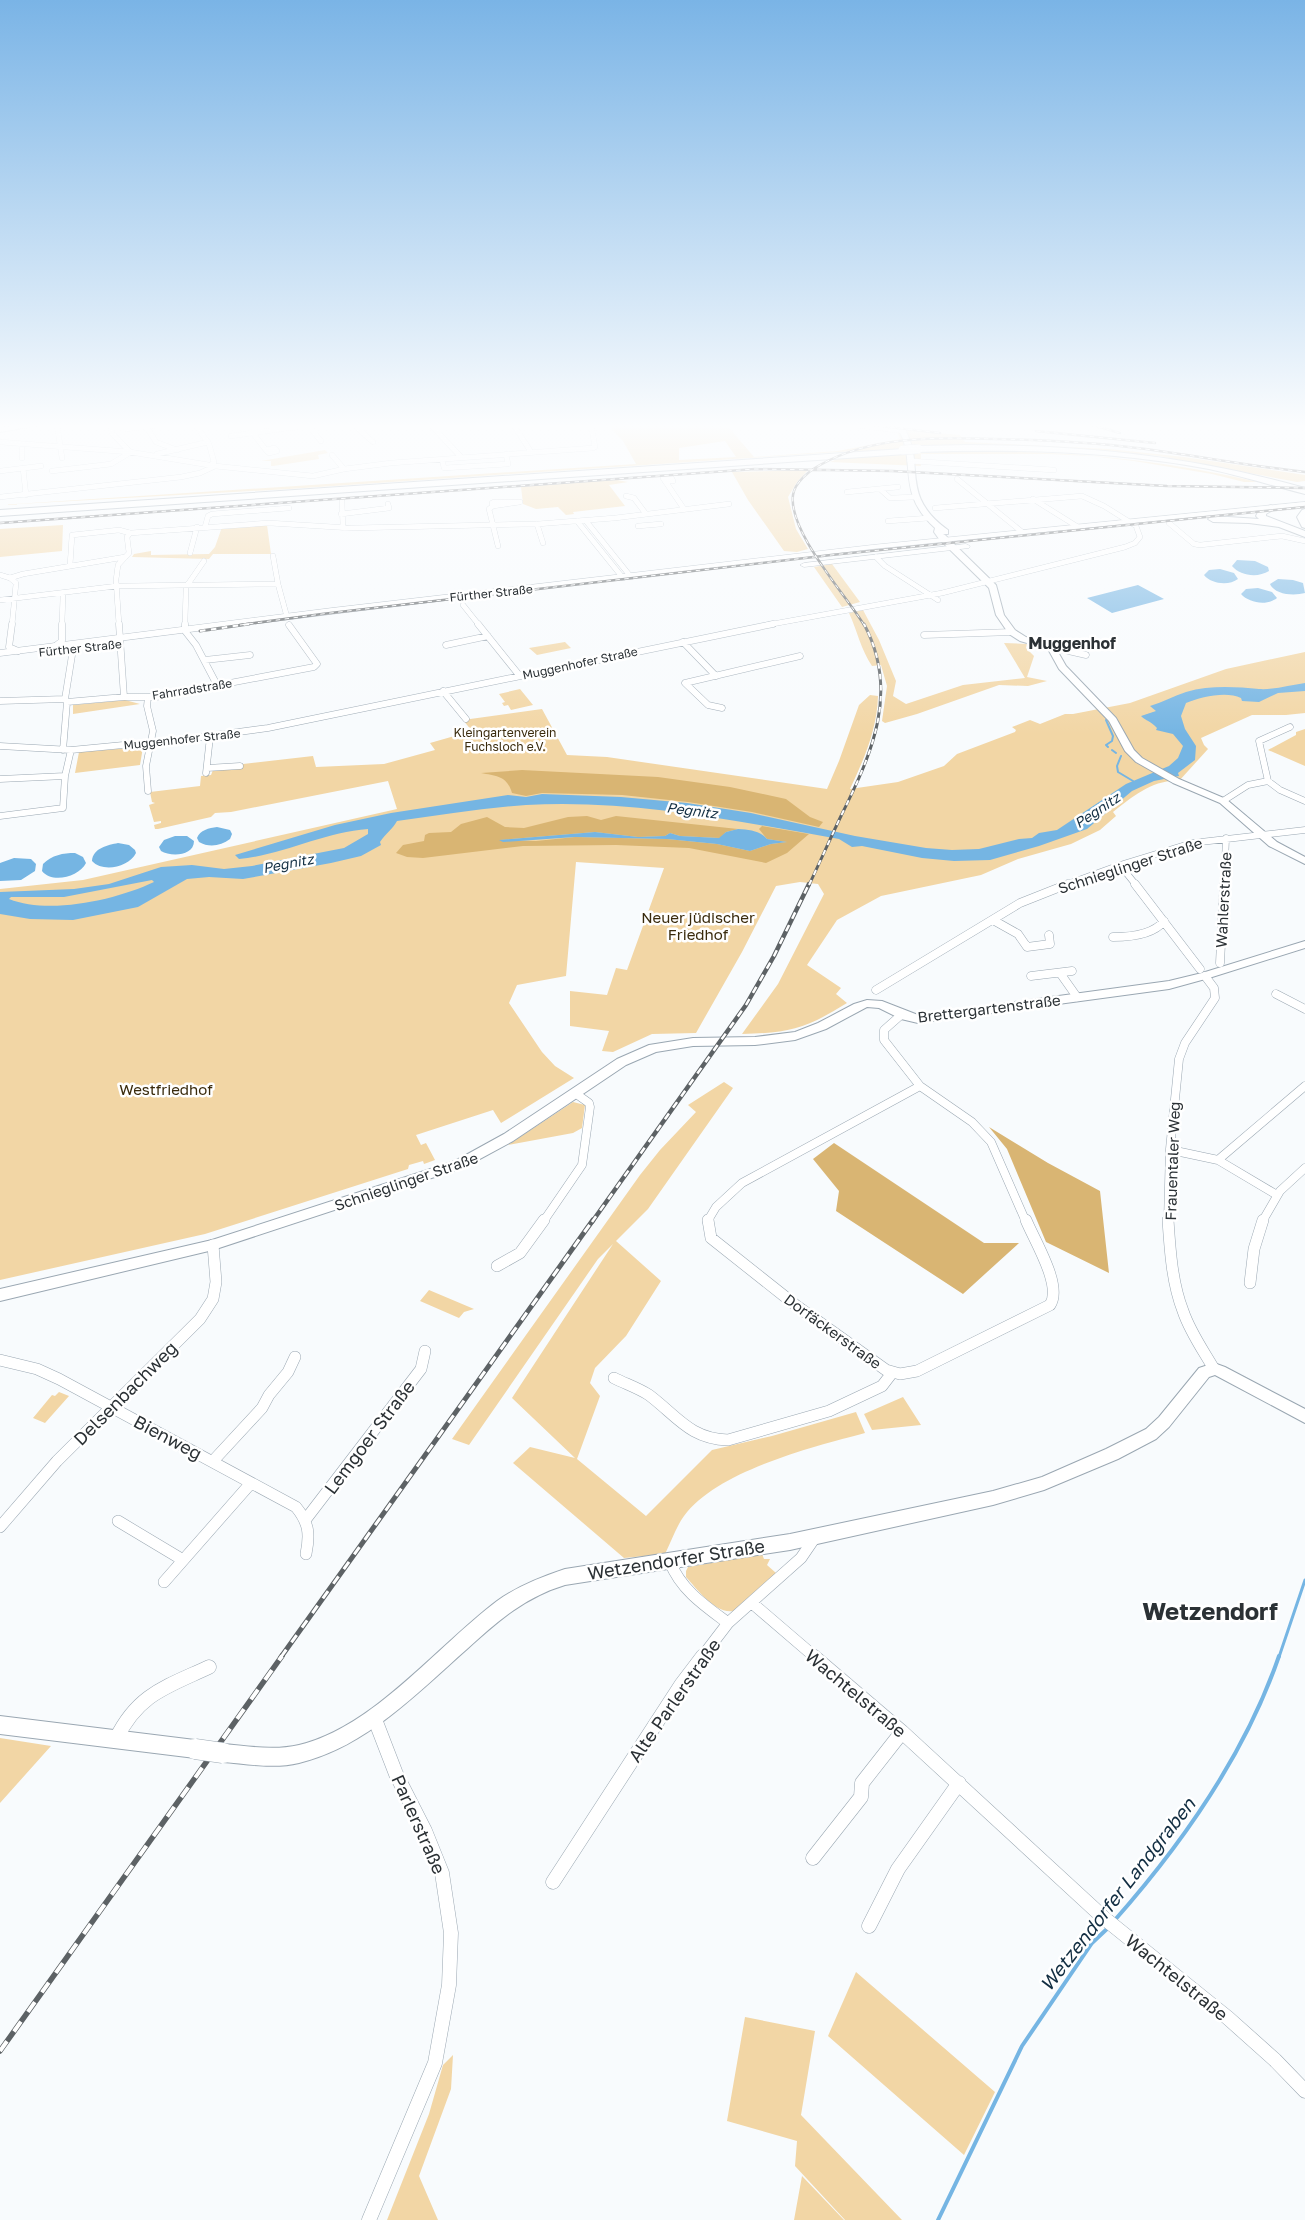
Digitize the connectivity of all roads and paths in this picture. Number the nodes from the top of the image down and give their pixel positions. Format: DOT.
graph roads {
  1 [pos="197,527"];
  2 [pos="190,528"];
  3 [pos="337,528"];
  4 [pos="343,528"];
  5 [pos="373,528"];
  6 [pos="494,528"];
  7 [pos="538,528"];
  8 [pos="583,528"];
  9 [pos="592,528"];
  10 [pos="938,528"];
  11 [pos="1016,528"];
  12 [pos="1071,528"];
  13 [pos="1103,528"];
  14 [pos="1136,528"];
  15 [pos="1174,528"];
  16 [pos="1286,528"];
  17 [pos="1022,532"];
  18 [pos="130,533"];
  19 [pos="1305,534"];
  20 [pos="970,537"];
  21 [pos="949,539"];
  22 [pos="1305,541"];
  23 [pos="543,543"];
  24 [pos="911,543"];
  25 [pos="979,545"];
  26 [pos="498,546"];
  27 [pos="962,547"];
  28 [pos="953,548"];
  29 [pos="190,553"];
  30 [pos="914,553"];
  31 [pos="614,554"];
  32 [pos="606,555"];
  33 [pos="273,556"];
  34 [pos="125,557"];
  35 [pos="876,557"];
  36 [pos="204,561"];
  37 [pos="70,566"];
  38 [pos="796,566"];
  39 [pos="0,575"];
  40 [pos="625,575"];
  41 [pos="715,575"];
  42 [pos="705,576"];
  43 [pos="10,578"];
  44 [pos="676,580"];
  45 [pos="666,581"];
  46 [pos="992,581"];
  47 [pos="188,584"];
  48 [pos="278,584"];
  49 [pos="642,584"];
  50 [pos="117,586"];
  51 [pos="63,593"];
  52 [pos="929,595"];
  53 [pos="16,598"];
  54 [pos="0,600"];
  55 [pos="938,600"];
  56 [pos="463,605"];
  57 [pos="288,621"];
  58 [pos="1012,632"];
  59 [pos="188,634"];
  60 [pos="924,635"];
  61 [pos="488,636"];
  62 [pos="121,641"];
  63 [pos="683,642"];
  64 [pos="446,645"];
  65 [pos="54,647"];
  66 [pos="1051,647"];
  67 [pos="73,649"];
  68 [pos="18,651"];
  69 [pos="0,653"];
  70 [pos="782,654"];
  71 [pos="250,655"];
  72 [pos="1086,655"];
  73 [pos="800,656"];
  74 [pos="0,658"];
  75 [pos="788,659"];
  76 [pos="205,660"];
  77 [pos="314,667"];
  78 [pos="519,675"];
  79 [pos="716,676"];
  80 [pos="217,685"];
  81 [pos="443,691"];
  82 [pos="124,697"];
  83 [pos="148,697"];
  84 [pos="0,700"];
  85 [pos="66,701"];
  86 [pos="722,708"];
  87 [pos="466,719"];
  88 [pos="1290,727"];
  89 [pos="210,736"];
  90 [pos="152,743"];
  91 [pos="0,746"];
  92 [pos="63,750"];
  93 [pos="71,750"];
  94 [pos="240,766"];
  95 [pos="207,771"];
  96 [pos="64,776"];
  97 [pos="0,780"];
  98 [pos="1268,782"];
  99 [pos="148,791"];
  100 [pos="1305,800"];
  101 [pos="1224,801"];
  102 [pos="0,816"];
  103 [pos="1305,830"];
  104 [pos="1261,834"];
  105 [pos="1226,838"];
  106 [pos="1305,861"];
  107 [pos="1120,865"];
  108 [pos="993,920"];
  109 [pos="1164,921"];
  110 [pos="1049,935"];
  111 [pos="1113,937"];
  112 [pos="1305,944"];
  113 [pos="1220,962"];
  114 [pos="1072,971"];
  115 [pos="1060,972"];
  116 [pos="1202,972"];
  117 [pos="1031,976"];
  118 [pos="876,990"];
  119 [pos="1276,994"];
  120 [pos="1077,997"];
  121 [pos="1305,1009"];
  122 [pos="901,1015"];
  123 [pos="920,1086"];
  124 [pos="1305,1086"];
  125 [pos="575,1093"];
  126 [pos="1171,1150"];
  127 [pos="1218,1160"];
  128 [pos="1305,1168"];
  129 [pos="1277,1195"];
  130 [pos="213,1245"];
  131 [pos="497,1266"];
  132 [pos="1250,1283"];
  133 [pos="0,1295"];
  134 [pos="425,1351"];
  135 [pos="295,1357"];
  136 [pos="0,1360"];
  137 [pos="1214,1369"];
  138 [pos="892,1373"];
  139 [pos="614,1378"];
  140 [pos="111,1407"];
  141 [pos="1305,1416"];
  142 [pos="213,1461"];
  143 [pos="251,1483"];
  144 [pos="306,1519"];
  145 [pos="118,1521"];
  146 [pos="0,1527"];
  147 [pos="816,1536"];
  148 [pos="306,1554"];
  149 [pos="183,1560"];
  150 [pos="670,1562"];
  151 [pos="164,1582"];
  152 [pos="752,1603"];
  153 [pos="728,1623"];
  154 [pos="209,1667"];
  155 [pos="374,1717"];
  156 [pos="0,1725"];
  157 [pos="902,1732"];
  158 [pos="116,1739"];
  159 [pos="959,1783"];
  160 [pos="813,1858"];
  161 [pos="553,1882"];
  162 [pos="869,1926"];
  163 [pos="1305,2091"];
  164 [pos="369,2220"];
  1 -- 29 [label="street"];
  2 -- 18 [label="street"];
  3 -- 4 [label="street"];
  4 -- 5 [label="street"];
  6 -- 26 [label="street"];
  7 -- 23 [label="street"];
  8 -- 32 [label="street"];
  9 -- 31 [label="street"];
  10 -- 21 [label="main road"];
  11 -- 17 [label="street"];
  12 -- 17 [label="main road, Fürther Straße"];
  13 -- 25 [label="main road, Fürther Straße"];
  14 -- 46 [label="street, Muggenhofer Straße"];
  15 -- 22 [label="street"];
  16 -- 19 [label="highway"];
  17 -- 20 [label="main road, Fürther Straße"];
  18 -- 34 [label="street"];
  18 -- 37 [label="street"];
  20 -- 21 [label="main road, Fürther Straße"];
  20 -- 25 [label="main road"];
  21 -- 24 [label="main road, Fürther Straße"];
  21 -- 27 [label="main road"];
  21 -- 28 [label="main road"];
  24 -- 30 [label="main road"];
  24 -- 40 [label="main road, Fürther Straße"];
  25 -- 27 [label="main road, Fürther Straße"];
  27 -- 28 [label="main road, Fürther Straße"];
  27 -- 46 [label="main road"];
  28 -- 30 [label="main road, Fürther Straße"];
  28 -- 46 [label="main road"];
  30 -- 35 [label="main road, Fürther Straße"];
  31 -- 32 [label="street"];
  31 -- 40 [label="street"];
  32 -- 40 [label="street"];
  33 -- 48 [label="street"];
  34 -- 37 [label="street"];
  34 -- 50 [label="street"];
  35 -- 38 [label="main road, Fürther Straße"];
  35 -- 52 [label="street"];
  36 -- 47 [label="street"];
  37 -- 43 [label="street"];
  39 -- 43 [label="street"];
  40 -- 57 [label="main road, Fürther Straße"];
  41 -- 42 [label="main road"];
  43 -- 53 [label="street"];
  44 -- 45 [label="main road"];
  46 -- 52 [label="street, Muggenhofer Straße"];
  46 -- 58 [label="main road"];
  47 -- 48 [label="street"];
  47 -- 50 [label="street"];
  47 -- 59 [label="street"];
  48 -- 57 [label="street"];
  49 -- 56 [label="main road, Fürther Straße"];
  50 -- 51 [label="street"];
  50 -- 62 [label="street"];
  51 -- 53 [label="street"];
  51 -- 65 [label="street"];
  52 -- 55 [label="street"];
  52 -- 63 [label="street, Muggenhofer Straße"];
  53 -- 54 [label="street"];
  53 -- 68 [label="street"];
  56 -- 57 [label="main road, Fürther Straße"];
  56 -- 61 [label="street"];
  57 -- 59 [label="main road, Fürther Straße"];
  57 -- 77 [label="street"];
  58 -- 60 [label="street"];
  58 -- 66 [label="main road"];
  59 -- 62 [label="main road, Fürther Straße"];
  59 -- 76 [label="street"];
  61 -- 64 [label="street"];
  61 -- 78 [label="street"];
  62 -- 65 [label="main road, Fürther Straße"];
  62 -- 67 [label="main road, Fürther Straße"];
  62 -- 82 [label="street"];
  63 -- 78 [label="street, Muggenhofer Straße"];
  63 -- 79 [label="street"];
  65 -- 68 [label="main road, Fürther Straße"];
  66 -- 72 [label="street"];
  66 -- 101 [label="main road"];
  67 -- 74 [label="main road, Fürther Straße"];
  67 -- 85 [label="street"];
  68 -- 69 [label="main road, Fürther Straße"];
  70 -- 75 [label="street"];
  71 -- 76 [label="street"];
  73 -- 75 [label="street"];
  75 -- 79 [label="street"];
  76 -- 80 [label="street"];
  77 -- 80 [label="street, Fahrradstraße"];
  78 -- 81 [label="street, Muggenhofer Straße"];
  79 -- 86 [label="street"];
  80 -- 83 [label="street, Fahrradstraße"];
  81 -- 87 [label="street"];
  81 -- 89 [label="street, Muggenhofer Straße"];
  82 -- 83 [label="street, Fahrradstraße"];
  82 -- 85 [label="street, Fahrradstraße"];
  83 -- 90 [label="street"];
  84 -- 85 [label="street, Fahrradstraße"];
  85 -- 92 [label="street"];
  88 -- 98 [label="street"];
  89 -- 90 [label="street, Muggenhofer Straße"];
  89 -- 95 [label="street"];
  90 -- 93 [label="street, Muggenhofer Straße"];
  90 -- 99 [label="street"];
  91 -- 92 [label="street, Muggenhofer Straße"];
  92 -- 93 [label="street, Muggenhofer Straße"];
  93 -- 96 [label="street"];
  94 -- 95 [label="street"];
  96 -- 97 [label="street"];
  96 -- 102 [label="street"];
  98 -- 100 [label="street"];
  98 -- 101 [label="street"];
  101 -- 104 [label="main road"];
  103 -- 104 [label="street, Schnieglinger Straße"];
  104 -- 105 [label="street, Schnieglinger Straße"];
  104 -- 106 [label="main road"];
  105 -- 107 [label="street, Schnieglinger Straße"];
  105 -- 113 [label="street, Wahlerstraße"];
  107 -- 108 [label="street, Schnieglinger Straße"];
  107 -- 109 [label="street"];
  108 -- 110 [label="street"];
  108 -- 118 [label="street, Schnieglinger Straße"];
  109 -- 111 [label="street"];
  109 -- 116 [label="street"];
  112 -- 116 [label="main road, Brettergartenstraße"];
  114 -- 115 [label="street, Brettergartenstraße"];
  115 -- 117 [label="street, Brettergartenstraße"];
  115 -- 120 [label="street, Brettergartenstraße"];
  116 -- 120 [label="main road, Brettergartenstraße"];
  116 -- 126 [label="street, Frauentaler Weg"];
  119 -- 121 [label="street"];
  120 -- 122 [label="main road, Brettergartenstraße"];
  122 -- 123 [label="street, Dorfäckerstraße"];
  122 -- 125 [label="main road, Schnieglinger Straße"];
  123 -- 138 [label="street, Dorfäckerstraße"];
  123 -- 138 [label="street, Dorfäckerstraße"];
  124 -- 127 [label="street"];
  125 -- 130 [label="main road, Schnieglinger Straße"];
  125 -- 131 [label="street"];
  126 -- 127 [label="street"];
  126 -- 137 [label="street, Frauentaler Weg"];
  127 -- 129 [label="street"];
  128 -- 129 [label="street"];
  129 -- 132 [label="street"];
  130 -- 133 [label="main road, Schnieglinger Straße"];
  130 -- 140 [label="street, Delsenbachweg"];
  134 -- 144 [label="street, Lemgoer Straße"];
  135 -- 142 [label="street"];
  136 -- 140 [label="street, Bienweg"];
  137 -- 141 [label="main road"];
  137 -- 147 [label="main road, Wetzendorfer Straße"];
  138 -- 139 [label="street"];
  140 -- 142 [label="street, Bienweg"];
  140 -- 146 [label="street, Delsenbachweg"];
  142 -- 143 [label="street, Bienweg"];
  143 -- 144 [label="street, Bienweg"];
  143 -- 149 [label="street"];
  144 -- 148 [label="street"];
  145 -- 149 [label="street"];
  147 -- 150 [label="main road, Wetzendorfer Straße"];
  147 -- 152 [label="street, Alte Parlerstraße"];
  149 -- 151 [label="street"];
  150 -- 153 [label="street"];
  150 -- 155 [label="main road, Wetzendorfer Straße"];
  152 -- 153 [label="street, Alte Parlerstraße"];
  152 -- 157 [label="street, Wachtelstraße"];
  153 -- 161 [label="street, Alte Parlerstraße"];
  154 -- 158 [label="street"];
  155 -- 158 [label="main road, Wetzendorfer Straße, bridge"];
  155 -- 164 [label="street, Parlerstraße"];
  156 -- 158 [label="main road, Wetzendorfer Straße"];
  157 -- 159 [label="street, Wachtelstraße"];
  157 -- 160 [label="street"];
  159 -- 162 [label="street"];
  159 -- 163 [label="street, Wachtelstraße"];
}
